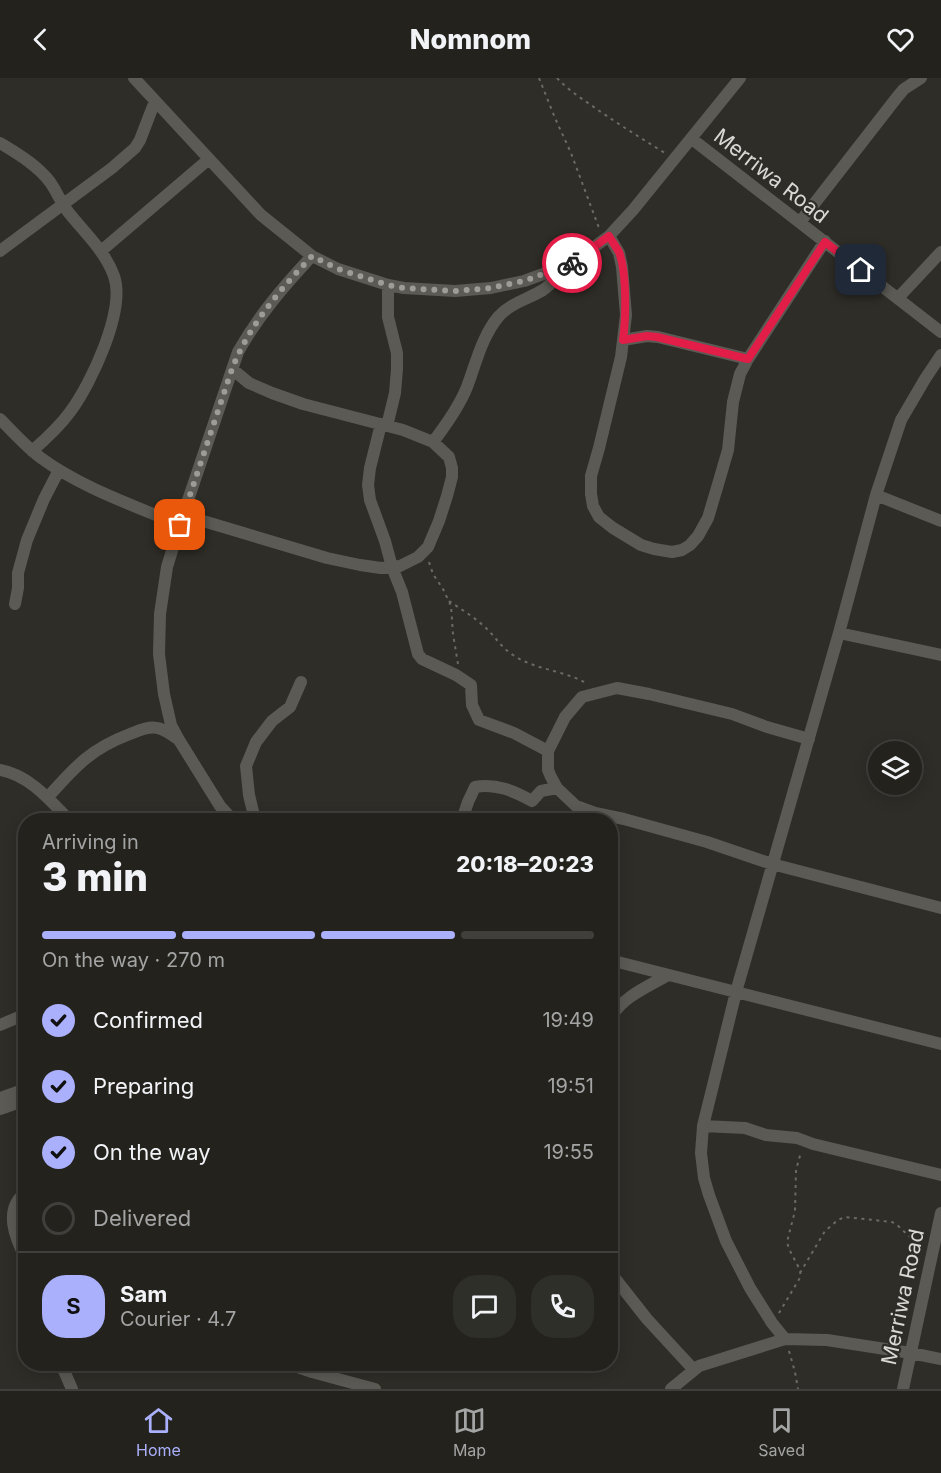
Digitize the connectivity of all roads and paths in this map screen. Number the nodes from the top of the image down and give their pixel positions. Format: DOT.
graph roads {
  1 [pos="134,78"];
  2 [pos="539,78"];
  3 [pos="557,78"];
  4 [pos="740,78"];
  5 [pos="921,78"];
  6 [pos="155,101"];
  7 [pos="692,139"];
  8 [pos="0,143"];
  9 [pos="676,158"];
  10 [pos="209,159"];
  11 [pos="62,204"];
  12 [pos="800,222"];
  13 [pos="606,238"];
  14 [pos="825,242"];
  15 [pos="0,251"];
  16 [pos="101,251"];
  17 [pos="941,252"];
  18 [pos="312,256"];
  19 [pos="568,265"];
  20 [pos="388,285"];
  21 [pos="898,298"];
  22 [pos="941,332"];
  23 [pos="623,340"];
  24 [pos="941,355"];
  25 [pos="748,359"];
  26 [pos="232,369"];
  27 [pos="0,419"];
  28 [pos="384,425"];
  29 [pos="433,442"];
  30 [pos="32,451"];
  31 [pos="59,470"];
  32 [pos="876,495"];
  33 [pos="181,520"];
  34 [pos="941,521"];
  35 [pos="428,547"];
  36 [pos="392,567"];
  37 [pos="449,601"];
  38 [pos="15,604"];
  39 [pos="839,633"];
  40 [pos="941,655"];
  41 [pos="462,679"];
  42 [pos="301,682"];
  43 [pos="602,691"];
  44 [pos="809,739"];
  45 [pos="179,740"];
  46 [pos="548,751"];
  47 [pos="0,770"];
  48 [pos="556,788"];
  49 [pos="48,797"];
  50 [pos="63,813"];
  51 [pos="226,813"];
  52 [pos="253,813"];
  53 [pos="464,813"];
  54 [pos="595,813"];
  55 [pos="618,818"];
  56 [pos="772,864"];
  57 [pos="941,908"];
  58 [pos="618,962"];
  59 [pos="668,975"];
  60 [pos="736,992"];
  61 [pos="618,1007"];
  62 [pos="18,1017"];
  63 [pos="0,1025"];
  64 [pos="941,1044"];
  65 [pos="18,1092"];
  66 [pos="0,1098"];
  67 [pos="18,1103"];
  68 [pos="0,1109"];
  69 [pos="703,1126"];
  70 [pos="806,1141"];
  71 [pos="941,1175"];
  72 [pos="18,1199"];
  73 [pos="940,1219"];
  74 [pos="18,1242"];
  75 [pos="931,1256"];
  76 [pos="800,1273"];
  77 [pos="618,1282"];
  78 [pos="772,1323"];
  79 [pos="785,1339"];
  80 [pos="911,1353"];
  81 [pos="941,1359"];
  82 [pos="694,1370"];
  83 [pos="65,1371"];
  84 [pos="309,1371"];
  85 [pos="72,1389"];
  86 [pos="375,1389"];
  87 [pos="671,1389"];
  88 [pos="798,1389"];
  89 [pos="903,1389"];
  1 -- 6 [label="street"];
  2 -- 13 [label="path"];
  3 -- 9 [label="path"];
  4 -- 7 [label="street"];
  5 -- 12 [label="street"];
  6 -- 10 [label="street"];
  6 -- 11 [label="street"];
  7 -- 9 [label="street"];
  7 -- 12 [label="street, Merriwa Road"];
  8 -- 11 [label="street"];
  9 -- 13 [label="street"];
  10 -- 16 [label="street"];
  10 -- 18 [label="street"];
  11 -- 15 [label="street"];
  11 -- 16 [label="street"];
  12 -- 14 [label="street, Merriwa Road"];
  13 -- 19 [label="street"];
  13 -- 23 [label="street"];
  14 -- 21 [label="street, Merriwa Road"];
  14 -- 25 [label="street"];
  16 -- 30 [label="street"];
  17 -- 21 [label="street"];
  18 -- 20 [label="street"];
  18 -- 26 [label="street"];
  19 -- 20 [label="street"];
  19 -- 29 [label="street"];
  20 -- 28 [label="street"];
  21 -- 22 [label="street, Merriwa Road"];
  23 -- 25 [label="street"];
  23 -- 25 [label="street"];
  24 -- 32 [label="street"];
  26 -- 28 [label="street"];
  26 -- 33 [label="street"];
  27 -- 30 [label="street"];
  28 -- 29 [label="street"];
  28 -- 36 [label="street"];
  29 -- 35 [label="street"];
  30 -- 31 [label="street"];
  31 -- 33 [label="street"];
  31 -- 38 [label="street"];
  32 -- 34 [label="street"];
  32 -- 39 [label="street"];
  33 -- 36 [label="street"];
  33 -- 45 [label="street"];
  35 -- 36 [label="street"];
  35 -- 37 [label="path"];
  36 -- 41 [label="street"];
  37 -- 41 [label="path"];
  37 -- 43 [label="path"];
  39 -- 40 [label="street"];
  39 -- 44 [label="street"];
  41 -- 46 [label="street"];
  42 -- 52 [label="street"];
  43 -- 44 [label="street"];
  43 -- 46 [label="street"];
  44 -- 56 [label="street"];
  45 -- 49 [label="street"];
  45 -- 51 [label="street"];
  46 -- 48 [label="street"];
  47 -- 49 [label="street"];
  48 -- 53 [label="street"];
  48 -- 54 [label="street"];
  49 -- 50 [label="street"];
  55 -- 56 [label="street"];
  56 -- 57 [label="street"];
  56 -- 60 [label="street"];
  58 -- 59 [label="street"];
  59 -- 60 [label="street"];
  59 -- 61 [label="street"];
  60 -- 64 [label="street"];
  60 -- 69 [label="street"];
  62 -- 63 [label="street"];
  65 -- 66 [label="street"];
  67 -- 68 [label="street"];
  69 -- 70 [label="street"];
  69 -- 78 [label="street"];
  70 -- 71 [label="street"];
  70 -- 76 [label="path"];
  72 -- 74 [label="street"];
  73 -- 75 [label="street, Merriwa Road"];
  75 -- 76 [label="path"];
  75 -- 80 [label="street, Merriwa Road"];
  76 -- 78 [label="path"];
  77 -- 82 [label="street"];
  78 -- 79 [label="street"];
  79 -- 80 [label="street"];
  79 -- 82 [label="street"];
  79 -- 88 [label="path"];
  80 -- 81 [label="street"];
  80 -- 89 [label="street, Merriwa Road"];
  82 -- 87 [label="street"];
  83 -- 85 [label="street"];
  84 -- 86 [label="street"];
}
